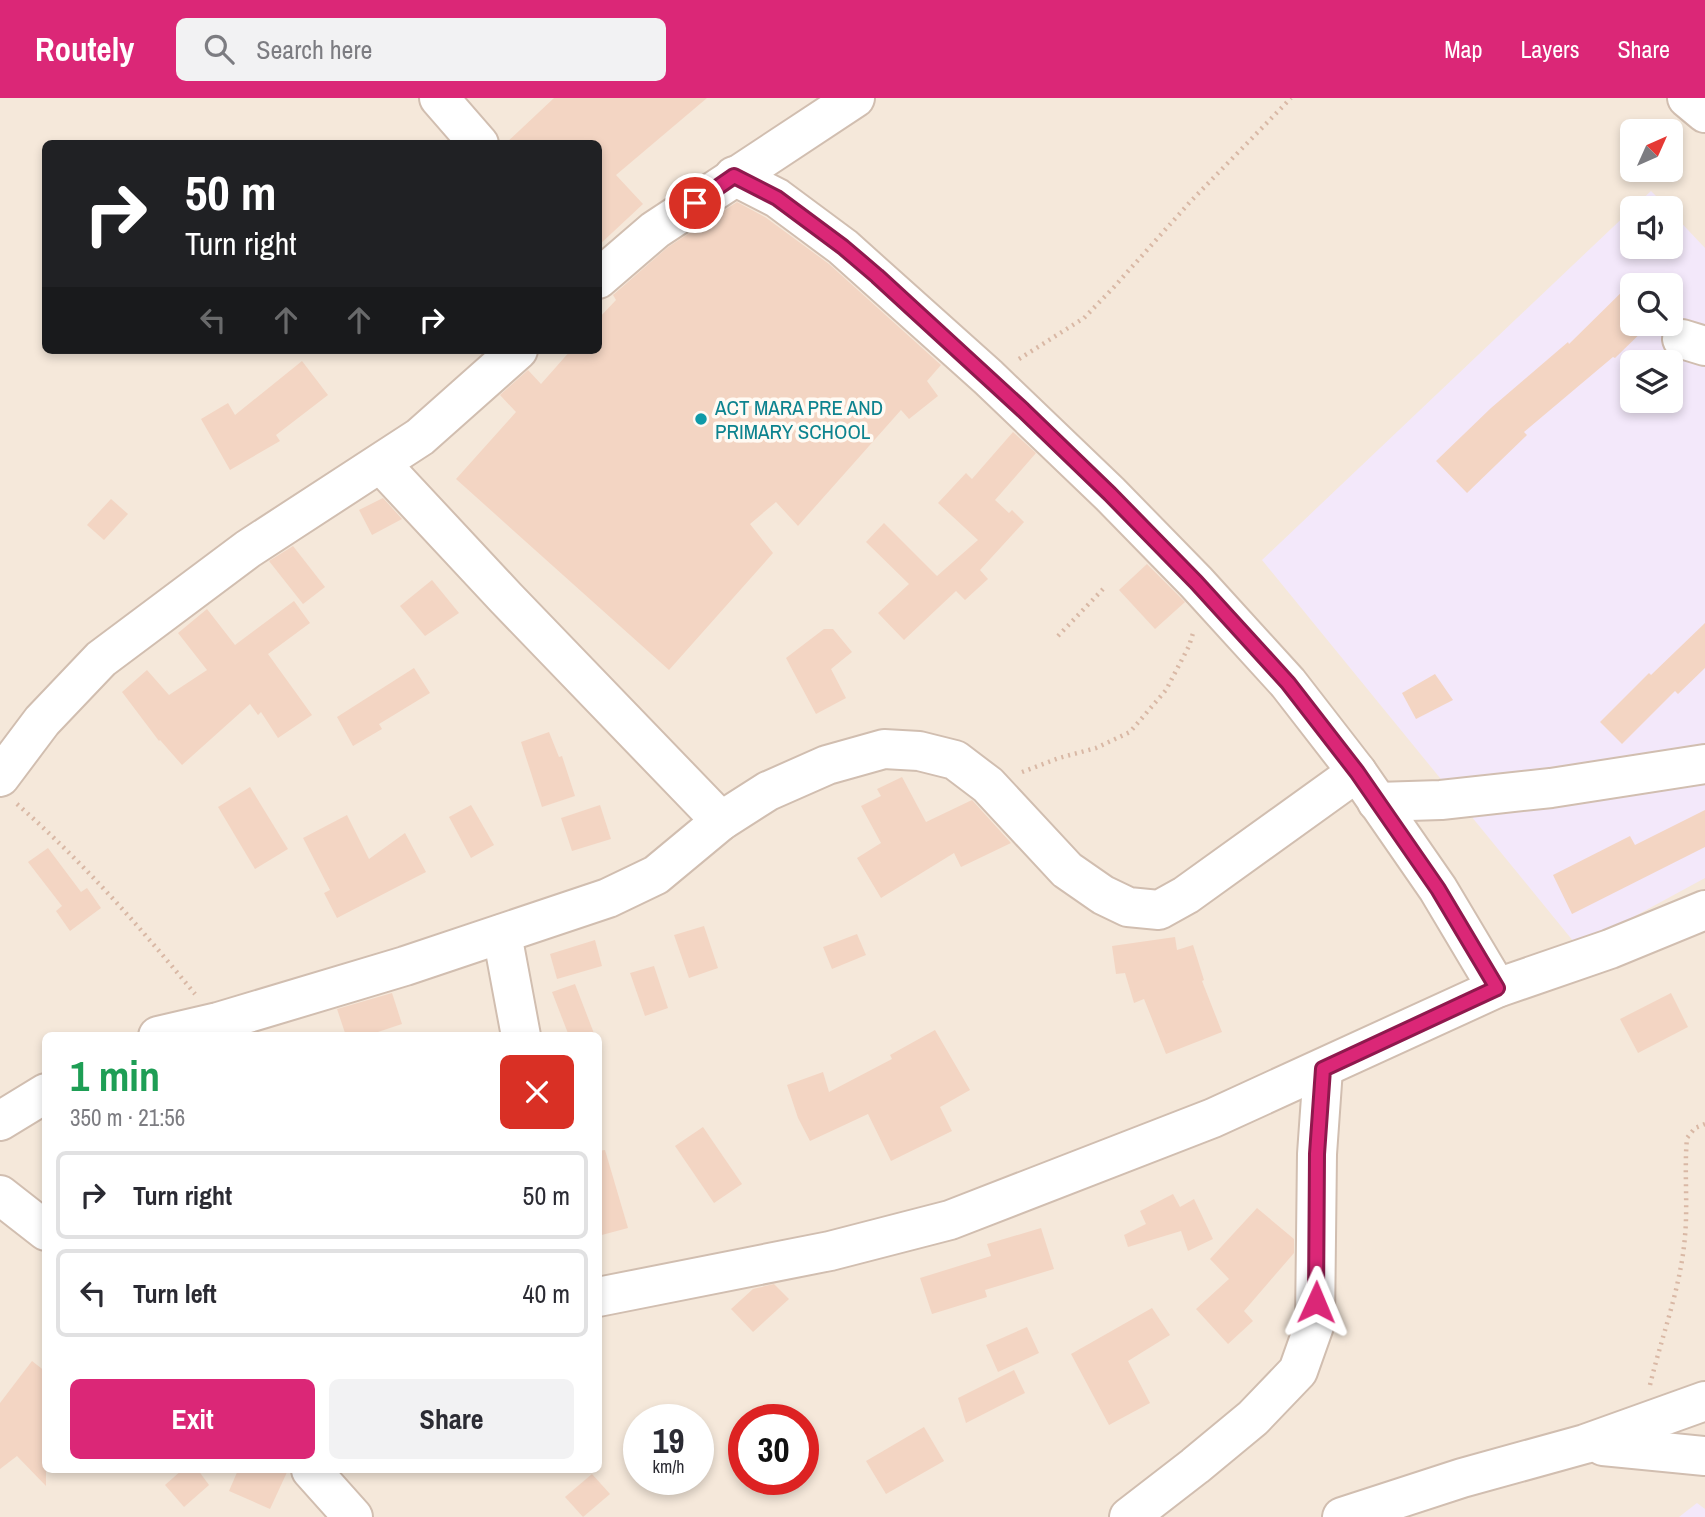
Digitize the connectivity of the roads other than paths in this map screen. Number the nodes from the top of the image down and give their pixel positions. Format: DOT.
graph roads {
  1 [pos="439,98"];
  2 [pos="855,98"];
  3 [pos="1687,98"];
  4 [pos="1705,113"];
  5 [pos="476,140"];
  6 [pos="734,176"];
  7 [pos="602,276"];
  8 [pos="513,354"];
  9 [pos="381,464"];
  10 [pos="1705,764"];
  11 [pos="4,787"];
  12 [pos="1367,787"];
  13 [pos="722,821"];
  14 [pos="1705,910"];
  15 [pos="502,934"];
  16 [pos="1497,988"];
  17 [pos="175,1032"];
  18 [pos="520,1032"];
  19 [pos="1323,1069"];
  20 [pos="42,1095"];
  21 [pos="0,1121"];
  22 [pos="0,1195"];
  23 [pos="42,1228"];
  24 [pos="602,1296"];
  25 [pos="1705,1401"];
  26 [pos="1585,1444"];
  27 [pos="1705,1456"];
  28 [pos="314,1473"];
  29 [pos="353,1517"];
  30 [pos="1129,1517"];
  31 [pos="1342,1517"];
  1 -- 5 [label="street"];
  2 -- 6 [label="street"];
  3 -- 4 [label="street"];
  6 -- 7 [label="street"];
  6 -- 12 [label="street"];
  8 -- 9 [label="street"];
  9 -- 11 [label="street"];
  9 -- 13 [label="street"];
  10 -- 12 [label="street"];
  12 -- 13 [label="street"];
  12 -- 16 [label="street"];
  13 -- 15 [label="street"];
  14 -- 16 [label="street"];
  15 -- 17 [label="street"];
  15 -- 18 [label="street"];
  16 -- 19 [label="street"];
  19 -- 24 [label="street"];
  19 -- 30 [label="street"];
  20 -- 21 [label="street"];
  22 -- 23 [label="street"];
  25 -- 26 [label="street"];
  26 -- 27 [label="street"];
  26 -- 31 [label="street"];
  28 -- 29 [label="street"];
}
